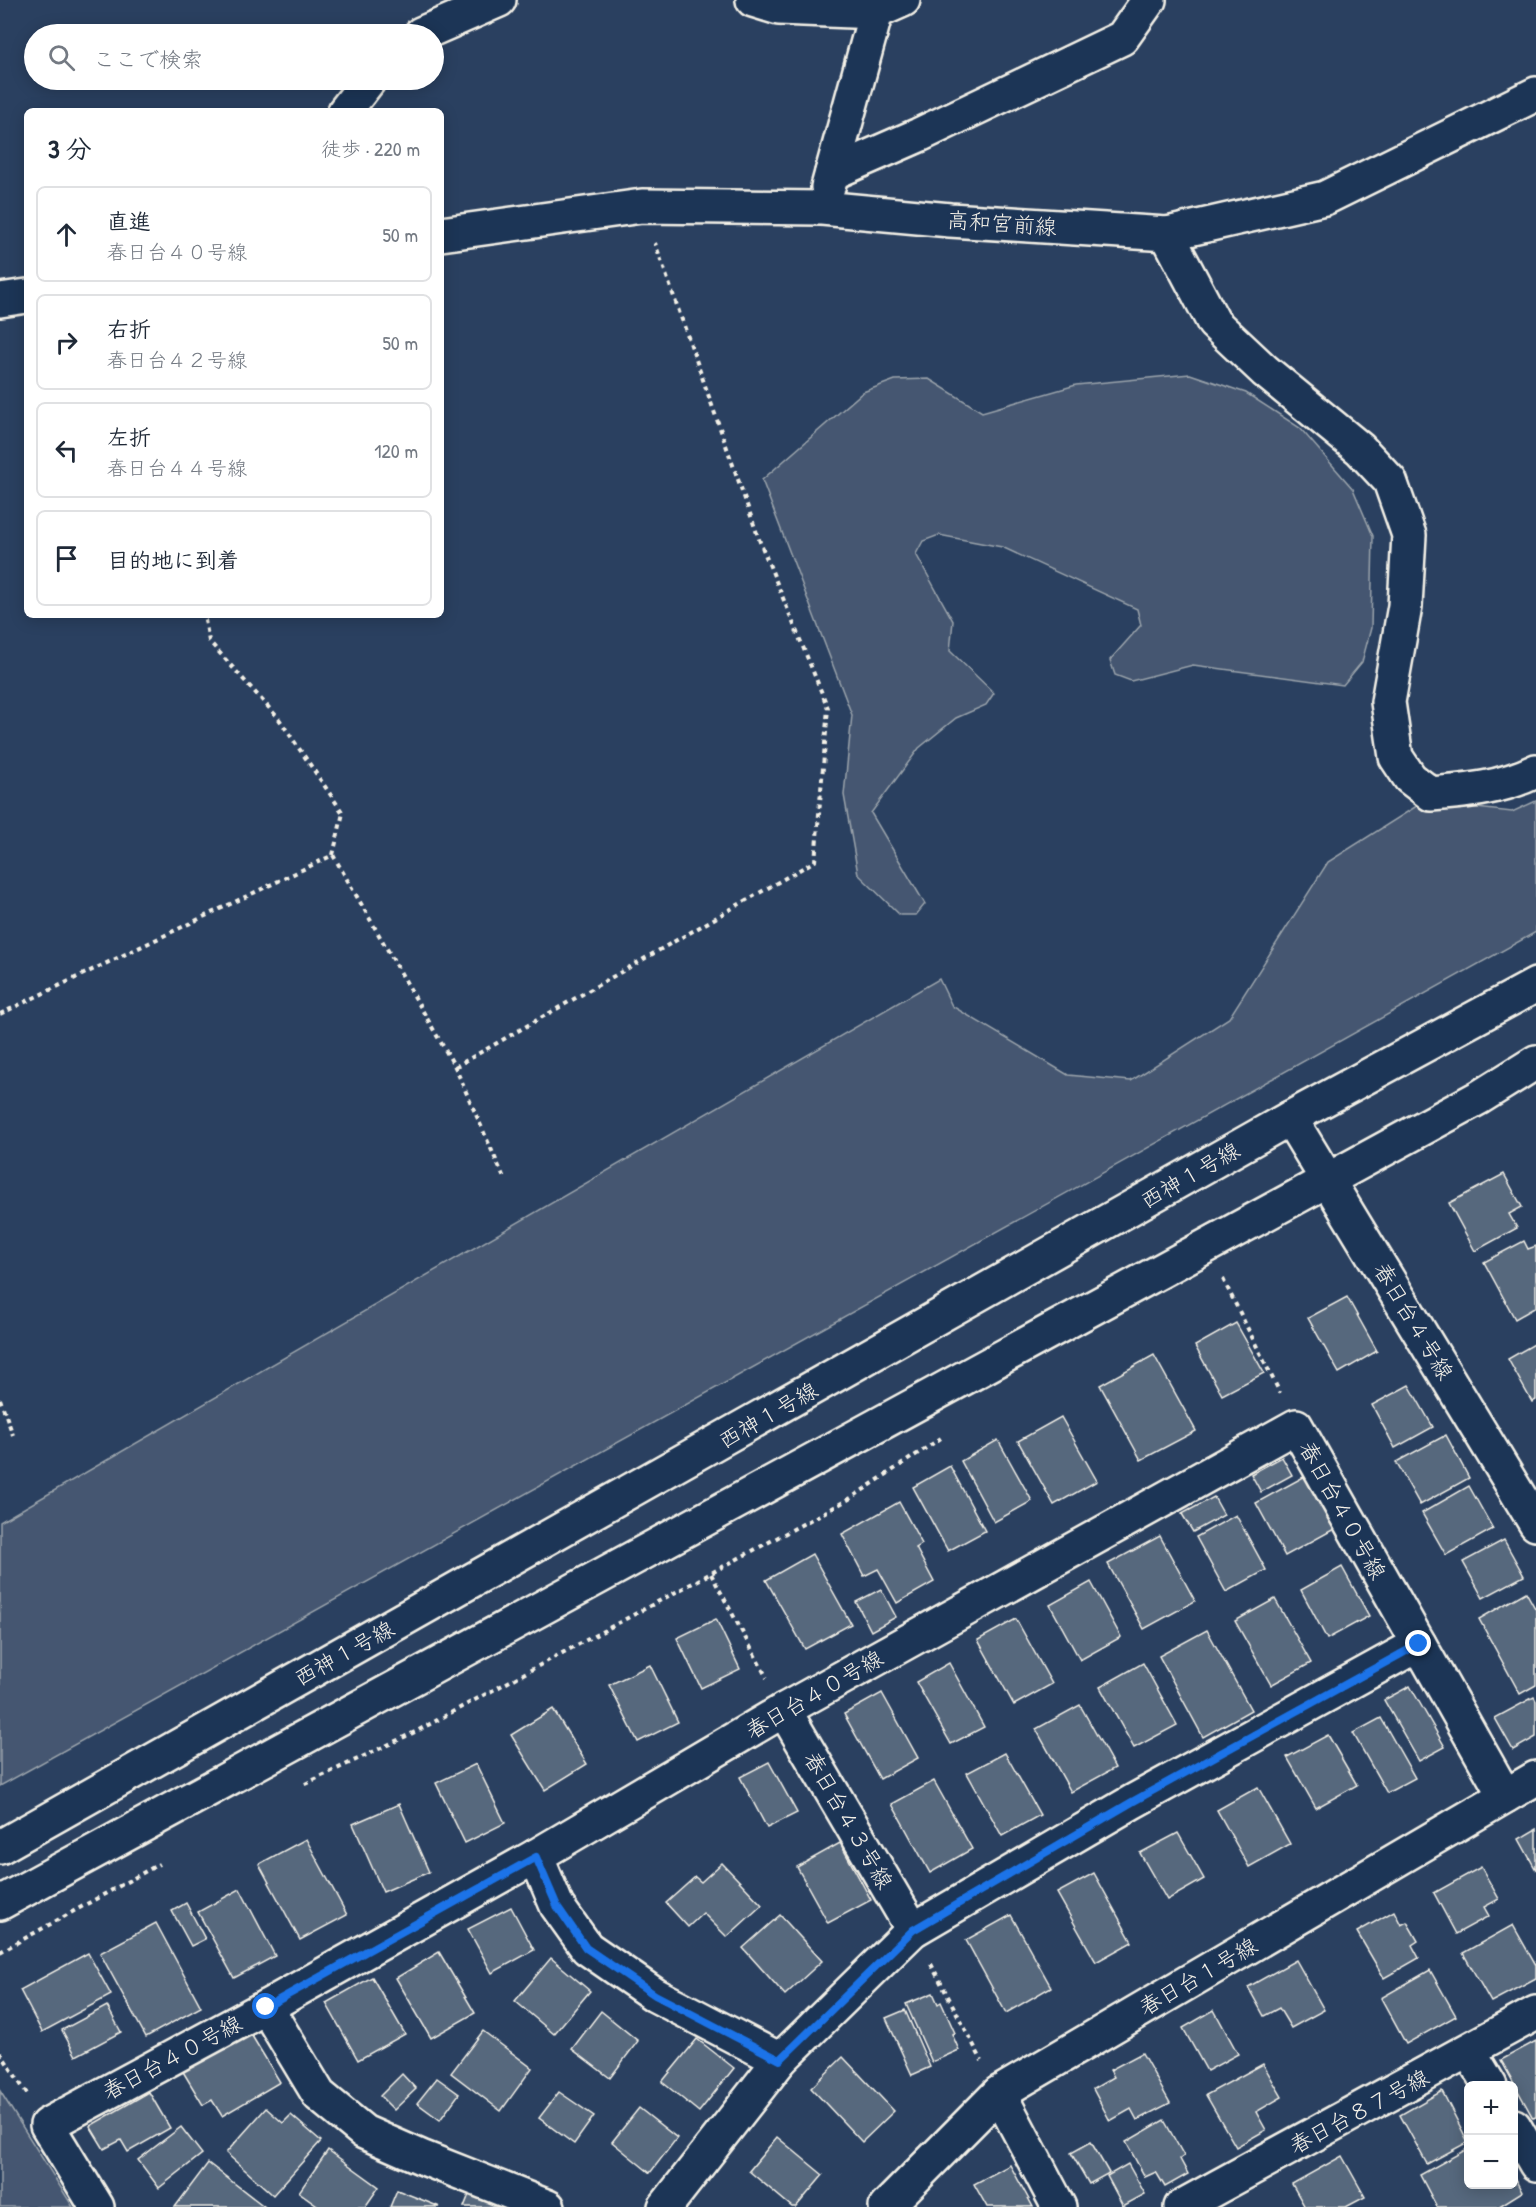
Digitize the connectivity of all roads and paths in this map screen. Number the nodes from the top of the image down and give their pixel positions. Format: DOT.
graph roads {
  1 [pos="499,0"];
  2 [pos="753,0"];
  3 [pos="1149,0"];
  4 [pos="889,6"];
  5 [pos="444,24"];
  6 [pos="361,90"];
  7 [pos="1536,94"];
  8 [pos="347,108"];
  9 [pos="832,173"];
  10 [pos="642,206"];
  11 [pos="822,208"];
  12 [pos="444,234"];
  13 [pos="1167,234"];
  14 [pos="24,296"];
  15 [pos="0,300"];
  16 [pos="205,618"];
  17 [pos="1536,771"];
  18 [pos="333,855"];
  19 [pos="1536,985"];
  20 [pos="0,1014"];
  21 [pos="1536,1062"];
  22 [pos="455,1067"];
  23 [pos="1290,1118"];
  24 [pos="504,1178"];
  25 [pos="1329,1179"];
  26 [pos="1213,1285"];
  27 [pos="0,1399"];
  28 [pos="1296,1426"];
  29 [pos="13,1435"];
  30 [pos="943,1436"];
  31 [pos="1536,1524"];
  32 [pos="711,1574"];
  33 [pos="1419,1644"];
  34 [pos="784,1710"];
  35 [pos="1536,1778"];
  36 [pos="303,1785"];
  37 [pos="1505,1796"];
  38 [pos="0,1846"];
  39 [pos="536,1857"];
  40 [pos="167,1859"];
  41 [pos="0,1903"];
  42 [pos="913,1930"];
  43 [pos="0,1952"];
  44 [pos="266,2007"];
  45 [pos="1536,2013"];
  46 [pos="1469,2051"];
  47 [pos="0,2052"];
  48 [pos="780,2060"];
  49 [pos="1488,2081"];
  50 [pos="999,2093"];
  51 [pos="47,2125"];
  52 [pos="1518,2133"];
  53 [pos="1536,2164"];
  54 [pos="97,2207"];
  55 [pos="548,2207"];
  56 [pos="665,2207"];
  57 [pos="886,2207"];
  58 [pos="1059,2207"];
  59 [pos="1181,2207"];
  1 -- 5 [label="street"];
  2 -- 4 [label="street"];
  3 -- 9 [label="street"];
  4 -- 9 [label="street"];
  6 -- 8 [label="street"];
  7 -- 13 [label="street, 高和宮前線"];
  9 -- 11 [label="street"];
  10 -- 11 [label="street, 高和宮前線"];
  10 -- 12 [label="street, 高和宮前線"];
  10 -- 22 [label="path"];
  11 -- 13 [label="street, 高和宮前線"];
  13 -- 17 [label="street"];
  14 -- 15 [label="street"];
  16 -- 18 [label="path"];
  18 -- 20 [label="path"];
  18 -- 22 [label="path"];
  19 -- 23 [label="street, 西神１号線"];
  21 -- 25 [label="street"];
  22 -- 24 [label="path"];
  23 -- 25 [label="street, 春日台４号線"];
  23 -- 38 [label="street, 西神１号線"];
  25 -- 31 [label="street, 春日台４号線"];
  25 -- 41 [label="street"];
  26 -- 28 [label="path"];
  27 -- 29 [label="path"];
  28 -- 33 [label="street, 春日台４０号線"];
  28 -- 34 [label="street, 春日台４０号線"];
  30 -- 32 [label="path"];
  32 -- 34 [label="path"];
  32 -- 36 [label="path"];
  33 -- 37 [label="street, 春日台４０号線"];
  33 -- 42 [label="street"];
  34 -- 39 [label="street, 春日台４０号線"];
  34 -- 42 [label="street, 春日台４３号線"];
  35 -- 37 [label="street, 春日台１号線"];
  37 -- 50 [label="street, 春日台１号線"];
  39 -- 44 [label="street, 春日台４０号線"];
  39 -- 48 [label="street"];
  40 -- 43 [label="path"];
  42 -- 48 [label="street"];
  42 -- 50 [label="path"];
  44 -- 51 [label="street, 春日台４０号線"];
  44 -- 55 [label="street"];
  45 -- 46 [label="street, 春日台８７号線"];
  46 -- 49 [label="street"];
  46 -- 59 [label="street, 春日台８７号線"];
  47 -- 51 [label="path"];
  48 -- 56 [label="street"];
  50 -- 57 [label="street, 春日台１号線"];
  50 -- 58 [label="street"];
  51 -- 54 [label="street"];
  52 -- 53 [label="street"];
}
